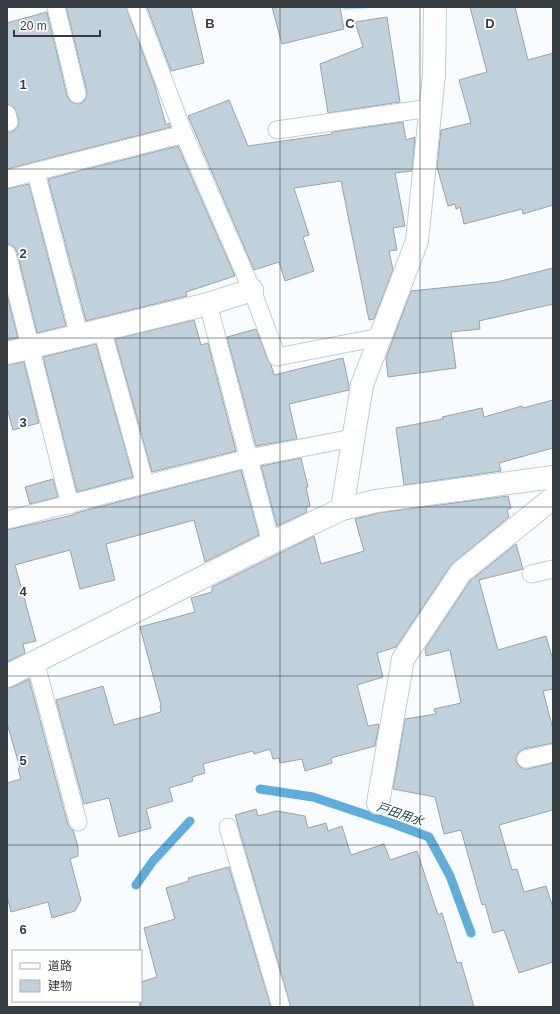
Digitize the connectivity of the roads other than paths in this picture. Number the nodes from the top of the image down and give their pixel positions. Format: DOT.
graph roads {
  1 [pos="56,7"];
  2 [pos="136,7"];
  3 [pos="436,7"];
  4 [pos="77,94"];
  5 [pos="430,108"];
  6 [pos="277,130"];
  7 [pos="184,134"];
  8 [pos="36,173"];
  9 [pos="7,179"];
  10 [pos="7,254"];
  11 [pos="252,290"];
  12 [pos="208,304"];
  13 [pos="102,329"];
  14 [pos="79,335"];
  15 [pos="380,337"];
  16 [pos="30,348"];
  17 [pos="7,353"];
  18 [pos="353,438"];
  19 [pos="249,458"];
  20 [pos="553,477"];
  21 [pos="145,484"];
  22 [pos="553,498"];
  23 [pos="70,505"];
  24 [pos="342,509"];
  25 [pos="7,520"];
  26 [pos="271,543"];
  27 [pos="553,569"];
  28 [pos="531,574"];
  29 [pos="35,661"];
  30 [pos="7,676"];
  31 [pos="553,752"];
  32 [pos="526,759"];
  33 [pos="378,803"];
  34 [pos="78,822"];
  35 [pos="228,827"];
  36 [pos="281,1007"];
  1 -- 4 [label="lane"];
  2 -- 7 [label="lane"];
  3 -- 5 [label="street"];
  5 -- 6 [label="lane"];
  5 -- 15 [label="street"];
  7 -- 8 [label="lane"];
  7 -- 11 [label="lane"];
  8 -- 9 [label="lane"];
  8 -- 14 [label="lane"];
  10 -- 16 [label="lane"];
  11 -- 12 [label="street"];
  11 -- 15 [label="lane"];
  12 -- 13 [label="street"];
  12 -- 19 [label="lane"];
  13 -- 14 [label="street"];
  13 -- 21 [label="lane"];
  14 -- 16 [label="street"];
  15 -- 18 [label="street"];
  16 -- 17 [label="street"];
  16 -- 23 [label="lane"];
  18 -- 19 [label="lane"];
  18 -- 24 [label="street"];
  19 -- 21 [label="lane"];
  19 -- 26 [label="lane"];
  20 -- 24 [label="street"];
  21 -- 23 [label="lane"];
  22 -- 33 [label="street"];
  23 -- 25 [label="lane"];
  24 -- 26 [label="street"];
  26 -- 29 [label="street"];
  27 -- 28 [label="lane"];
  29 -- 30 [label="street"];
  29 -- 34 [label="lane"];
  31 -- 32 [label="lane"];
  35 -- 36 [label="lane"];
}
